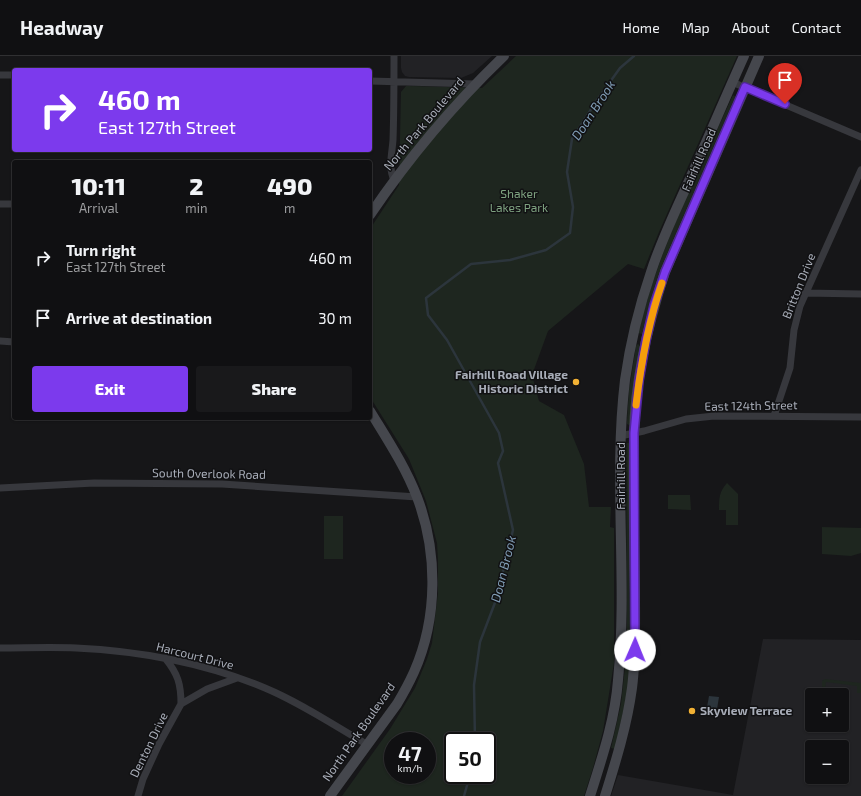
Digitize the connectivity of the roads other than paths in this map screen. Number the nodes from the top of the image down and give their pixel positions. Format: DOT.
graph roads {
  1 [pos="394,56"];
  2 [pos="504,56"];
  3 [pos="744,56"];
  4 [pos="759,56"];
  5 [pos="0,75"];
  6 [pos="12,75"];
  7 [pos="372,81"];
  8 [pos="394,81"];
  9 [pos="732,82"];
  10 [pos="475,84"];
  11 [pos="745,87"];
  12 [pos="861,137"];
  13 [pos="861,170"];
  14 [pos="394,180"];
  15 [pos="0,204"];
  16 [pos="12,204"];
  17 [pos="372,212"];
  18 [pos="805,293"];
  19 [pos="861,294"];
  20 [pos="633,338"];
  21 [pos="646,340"];
  22 [pos="0,341"];
  23 [pos="12,342"];
  24 [pos="372,415"];
  25 [pos="774,416"];
  26 [pos="861,417"];
  27 [pos="634,433"];
  28 [pos="620,436"];
  29 [pos="0,488"];
  30 [pos="417,497"];
  31 [pos="0,648"];
  32 [pos="621,649"];
  33 [pos="635,650"];
  34 [pos="165,658"];
  35 [pos="238,678"];
  36 [pos="181,704"];
  37 [pos="368,745"];
  38 [pos="603,756"];
  39 [pos="616,759"];
  40 [pos="593,785"];
  41 [pos="606,792"];
  42 [pos="138,796"];
  43 [pos="330,796"];
  44 [pos="590,796"];
  1 -- 8 [label="street"];
  2 -- 10 [label="main road, North Park Boulevard"];
  3 -- 9 [label="main road, Fairhill Road"];
  4 -- 11 [label="main road, Fairhill Road"];
  5 -- 6 [label="street"];
  7 -- 8 [label="street"];
  8 -- 10 [label="street"];
  8 -- 14 [label="street"];
  9 -- 11 [label="street"];
  9 -- 20 [label="main road, Fairhill Road"];
  10 -- 14 [label="main road, North Park Boulevard"];
  11 -- 12 [label="street"];
  11 -- 21 [label="main road, Fairhill Road"];
  13 -- 18 [label="street, Britton Drive"];
  14 -- 17 [label="main road, North Park Boulevard"];
  15 -- 16 [label="street"];
  18 -- 19 [label="street"];
  18 -- 25 [label="street, Britton Drive"];
  20 -- 21 [label="main road"];
  20 -- 28 [label="main road, Fairhill Road"];
  21 -- 27 [label="main road, Fairhill Road"];
  22 -- 23 [label="street"];
  24 -- 30 [label="main road, North Park Boulevard"];
  25 -- 26 [label="street, East 124th Street"];
  25 -- 27 [label="street, East 124th Street"];
  27 -- 28 [label="street, East 124th Street"];
  27 -- 33 [label="main road, Fairhill Road"];
  28 -- 32 [label="main road, Fairhill Road"];
  29 -- 30 [label="street, South Overlook Road"];
  30 -- 37 [label="main road, North Park Boulevard"];
  31 -- 34 [label="street, Harcourt Drive"];
  32 -- 33 [label="main road"];
  32 -- 38 [label="main road, Fairhill Road"];
  33 -- 39 [label="main road, Fairhill Road"];
  34 -- 35 [label="street, Harcourt Drive"];
  34 -- 36 [label="street, Denton Drive"];
  35 -- 36 [label="street, Denton Drive"];
  35 -- 37 [label="street, Harcourt Drive"];
  36 -- 42 [label="street, Denton Drive"];
  37 -- 43 [label="main road, North Park Boulevard"];
  38 -- 39 [label="main road"];
  38 -- 40 [label="main road, Fairhill Road"];
  39 -- 41 [label="main road, Fairhill Road"];
  40 -- 41 [label="main road"];
  40 -- 44 [label="main road, Fairhill Road"];
}
